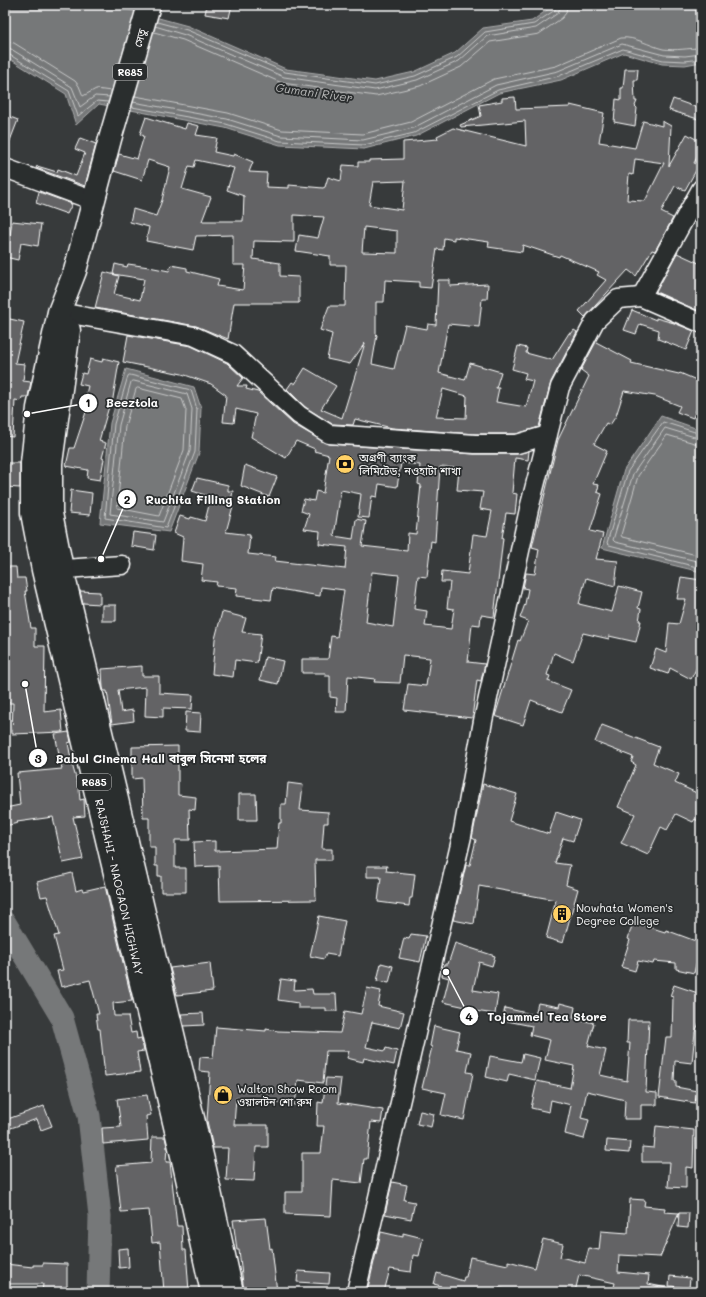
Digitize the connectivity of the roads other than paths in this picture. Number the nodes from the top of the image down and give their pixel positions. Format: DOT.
graph roads {
  1 [pos="149,5"];
  2 [pos="110,139"];
  3 [pos="5,168"];
  4 [pos="701,189"];
  5 [pos="94,201"];
  6 [pos="641,297"];
  7 [pos="65,313"];
  8 [pos="701,323"];
  9 [pos="548,435"];
  10 [pos="122,565"];
  11 [pos="52,570"];
  12 [pos="212,1292"];
  13 [pos="232,1292"];
  14 [pos="356,1292"];
  1 -- 2 [label="main road, সেতু / R685"];
  2 -- 5 [label="main road, RAJSHAHI - NAOGAON HIGHWAY / R685"];
  3 -- 5 [label="street"];
  4 -- 6 [label="street"];
  5 -- 7 [label="main road, RAJSHAHI - NAOGAON HIGHWAY / R685"];
  6 -- 8 [label="street"];
  6 -- 9 [label="street"];
  7 -- 9 [label="street"];
  7 -- 11 [label="main road, RAJSHAHI - NAOGAON HIGHWAY / R685"];
  9 -- 14 [label="street"];
  10 -- 11 [label="street"];
  11 -- 12 [label="main road, RAJSHAHI - NAOGAON HIGHWAY / R685"];
  11 -- 13 [label="main road, RAJSHAHI - NAOGAON HIGHWAY / R685"];
}
